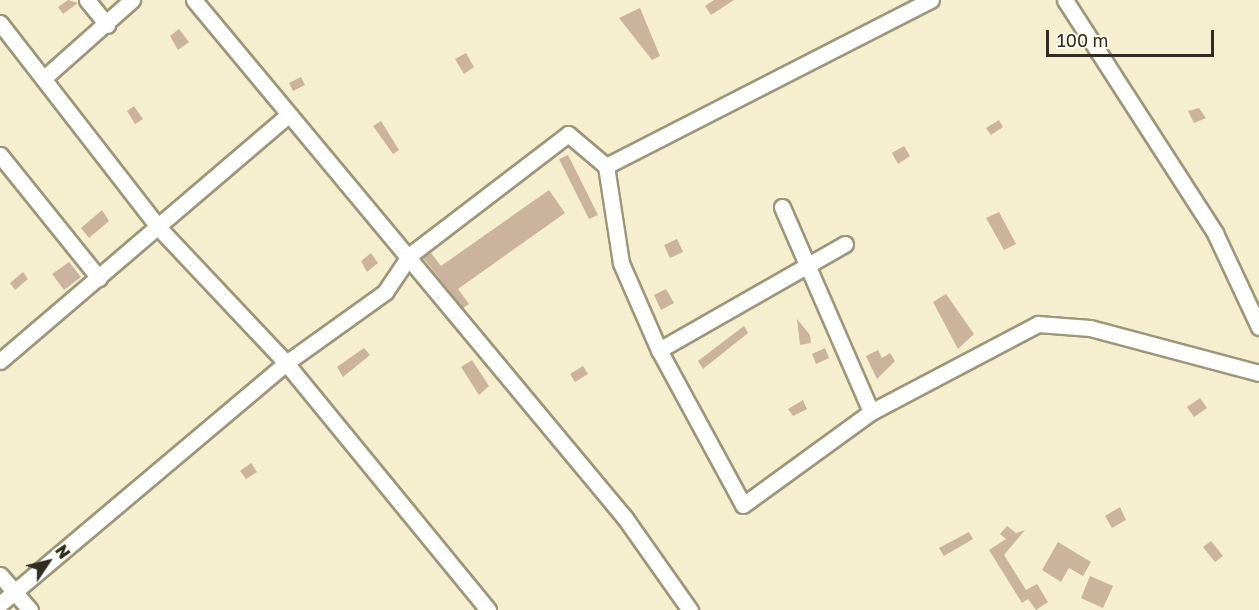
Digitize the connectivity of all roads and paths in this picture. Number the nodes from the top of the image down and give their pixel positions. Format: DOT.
graph roads {
  1 [pos="87,0"];
  2 [pos="132,0"];
  3 [pos="194,0"];
  4 [pos="931,0"];
  5 [pos="1065,0"];
  6 [pos="0,23"];
  7 [pos="106,25"];
  8 [pos="44,78"];
  9 [pos="288,116"];
  10 [pos="0,155"];
  11 [pos="606,166"];
  12 [pos="782,207"];
  13 [pos="159,228"];
  14 [pos="845,244"];
  15 [pos="410,255"];
  16 [pos="809,268"];
  17 [pos="99,278"];
  18 [pos="1259,327"];
  19 [pos="659,350"];
  20 [pos="0,360"];
  21 [pos="286,363"];
  22 [pos="1259,373"];
  23 [pos="871,412"];
  24 [pos="0,574"];
  25 [pos="15,591"];
  26 [pos="0,604"];
  27 [pos="30,610"];
  28 [pos="488,610"];
  29 [pos="690,610"];
  1 -- 7 [label="street"];
  2 -- 7 [label="street"];
  3 -- 9 [label="street"];
  4 -- 11 [label="street"];
  5 -- 18 [label="street"];
  6 -- 8 [label="street"];
  7 -- 8 [label="street"];
  8 -- 13 [label="street"];
  9 -- 13 [label="street"];
  9 -- 15 [label="street"];
  10 -- 17 [label="street"];
  11 -- 15 [label="street"];
  11 -- 19 [label="street"];
  12 -- 16 [label="street"];
  13 -- 17 [label="street"];
  13 -- 21 [label="street"];
  14 -- 16 [label="street"];
  15 -- 21 [label="street"];
  15 -- 29 [label="street"];
  16 -- 19 [label="street"];
  16 -- 23 [label="street"];
  17 -- 20 [label="street"];
  19 -- 23 [label="street"];
  21 -- 25 [label="street"];
  21 -- 28 [label="street"];
  22 -- 23 [label="street"];
  24 -- 25 [label="street"];
  25 -- 26 [label="street"];
  25 -- 27 [label="street"];
}
